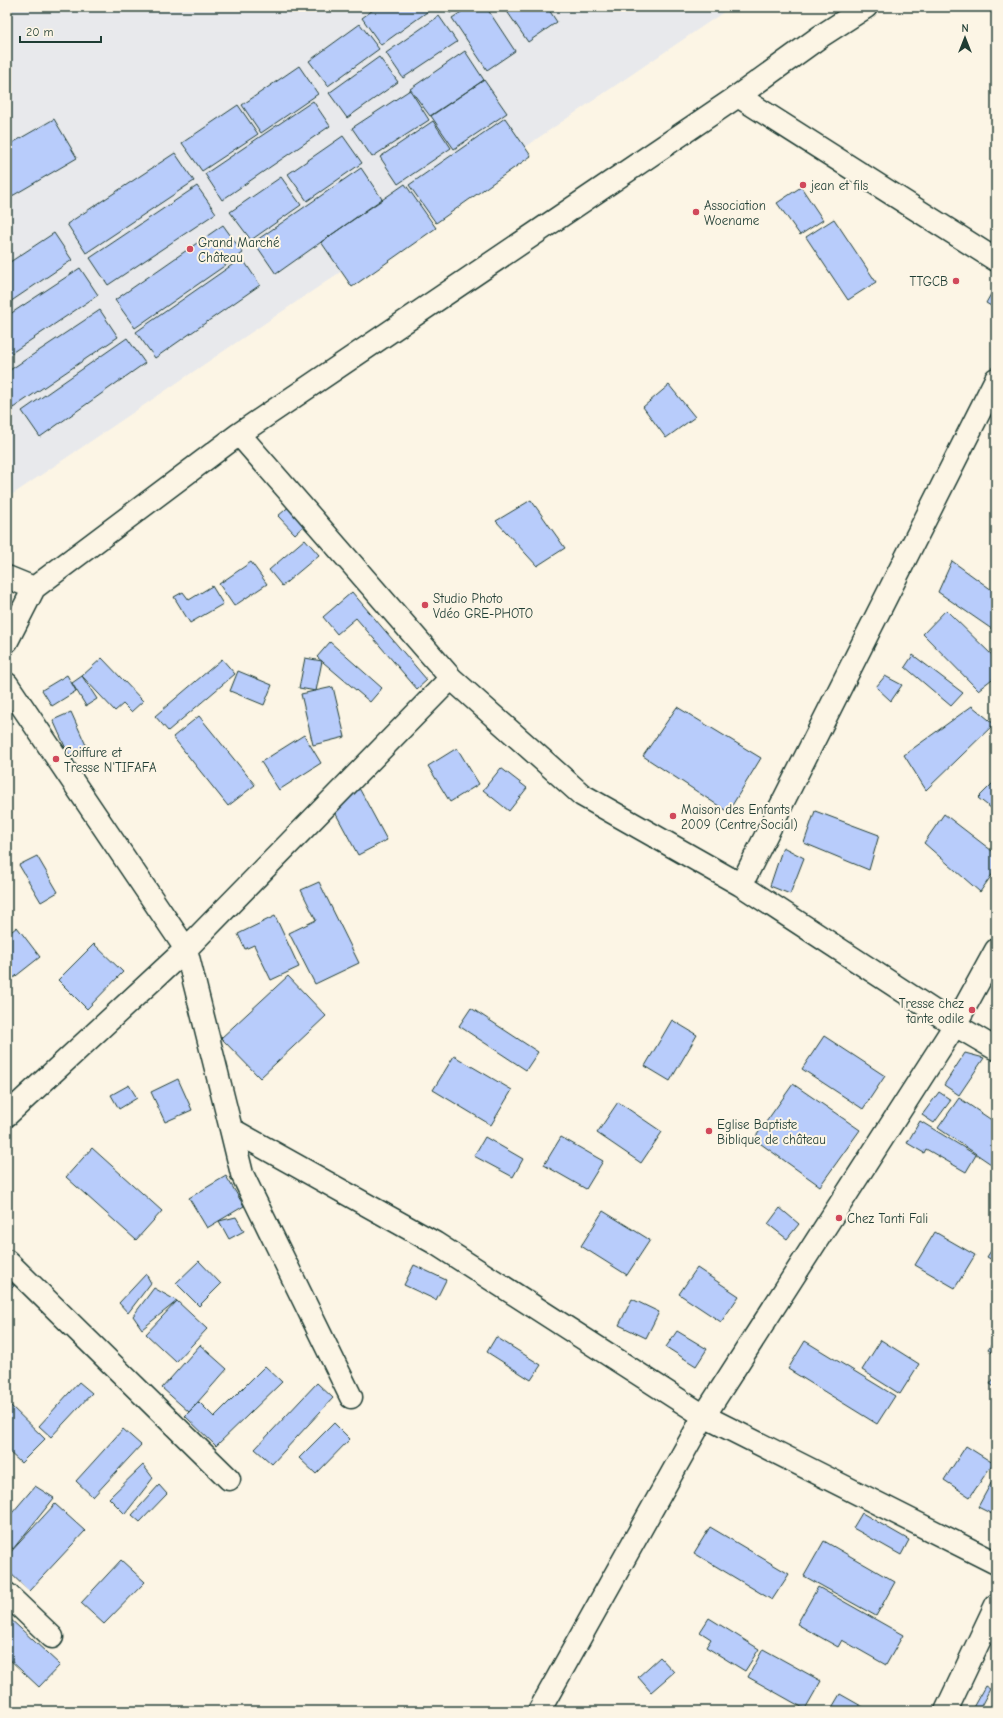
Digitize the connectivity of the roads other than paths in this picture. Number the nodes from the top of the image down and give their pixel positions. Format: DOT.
graph roads {
  1 [pos="866,7"];
  2 [pos="738,96"];
  3 [pos="996,260"];
  4 [pos="996,378"];
  5 [pos="239,434"];
  6 [pos="7,577"];
  7 [pos="34,588"];
  8 [pos="7,641"];
  9 [pos="451,678"];
  10 [pos="7,684"];
  11 [pos="741,885"];
  12 [pos="186,949"];
  13 [pos="996,950"];
  14 [pos="955,1025"];
  15 [pos="996,1049"];
  16 [pos="7,1115"];
  17 [pos="231,1128"];
  18 [pos="7,1261"];
  19 [pos="351,1397"];
  20 [pos="704,1416"];
  21 [pos="229,1479"];
  22 [pos="996,1563"];
  23 [pos="7,1594"];
  24 [pos="996,1605"];
  25 [pos="52,1637"];
  26 [pos="539,1711"];
  27 [pos="946,1711"];
  1 -- 2 [label="street"];
  2 -- 3 [label="street"];
  2 -- 5 [label="street"];
  4 -- 11 [label="street"];
  5 -- 7 [label="street"];
  5 -- 9 [label="street"];
  6 -- 7 [label="street"];
  7 -- 8 [label="street"];
  9 -- 11 [label="street"];
  9 -- 12 [label="street"];
  10 -- 12 [label="street"];
  11 -- 14 [label="street"];
  12 -- 16 [label="street"];
  12 -- 17 [label="street"];
  13 -- 14 [label="street"];
  14 -- 15 [label="street"];
  14 -- 20 [label="street"];
  17 -- 19 [label="street"];
  17 -- 20 [label="street"];
  18 -- 21 [label="street"];
  20 -- 22 [label="street"];
  20 -- 26 [label="street"];
  23 -- 25 [label="street"];
  24 -- 27 [label="street"];
}
